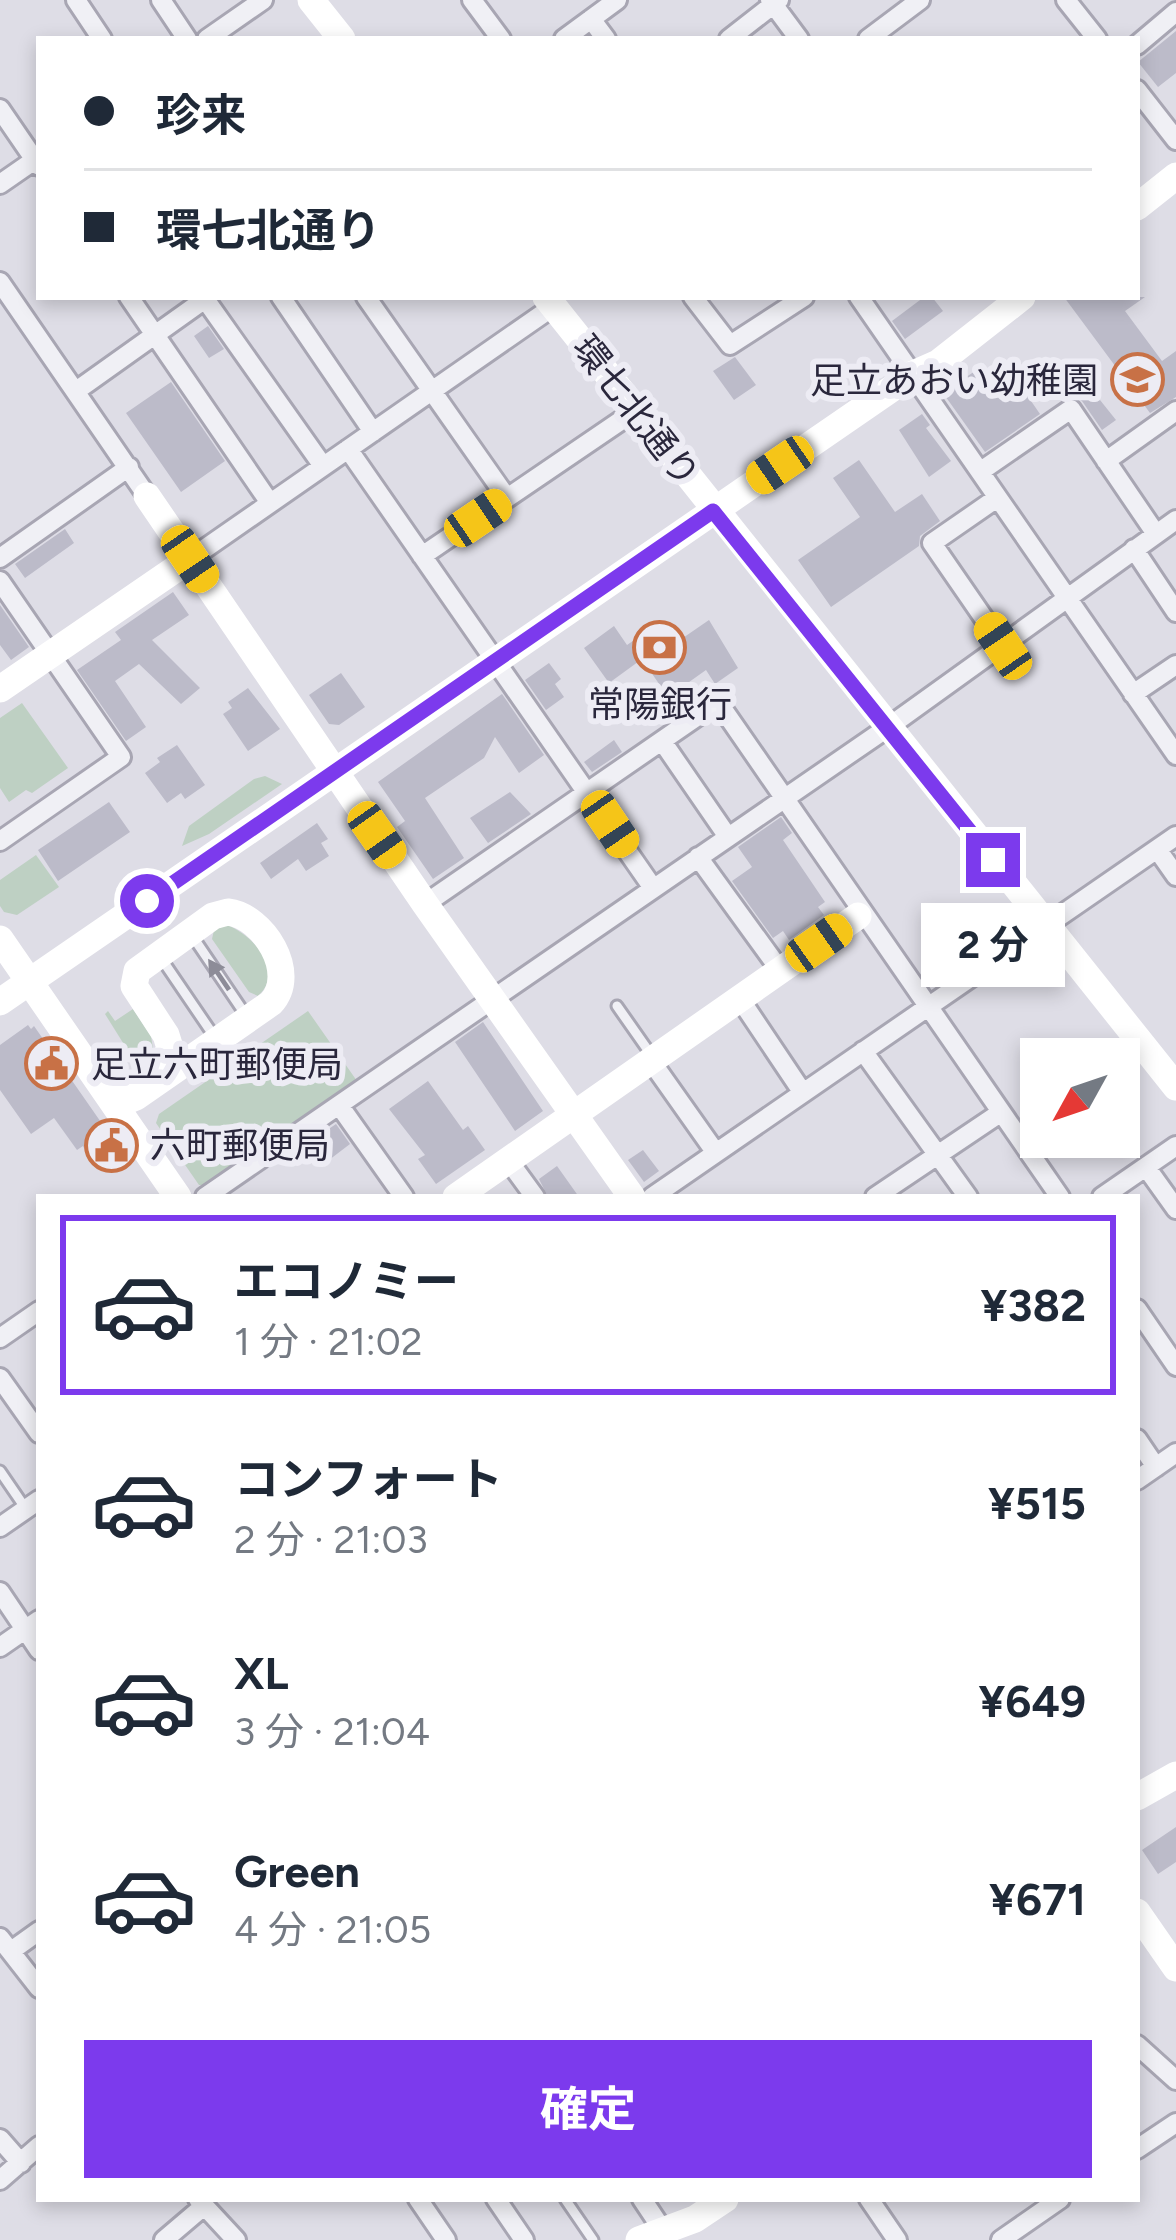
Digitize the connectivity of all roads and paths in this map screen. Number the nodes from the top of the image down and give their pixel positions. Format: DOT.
graph roads {
  1 [pos="76,0"];
  2 [pos="161,0"];
  3 [pos="263,0"];
  4 [pos="311,0"];
  5 [pos="472,0"];
  6 [pos="617,0"];
  7 [pos="920,0"];
  8 [pos="1066,0"];
  9 [pos="774,2"];
  10 [pos="1176,13"];
  11 [pos="591,19"];
  12 [pos="338,34"];
  13 [pos="101,36"];
  14 [pos="186,36"];
  15 [pos="211,36"];
  16 [pos="499,36"];
  17 [pos="568,36"];
  18 [pos="604,36"];
  19 [pos="733,36"];
  20 [pos="797,36"];
  21 [pos="872,36"];
  22 [pos="1095,36"];
  23 [pos="1140,43"];
  24 [pos="1140,94"];
  25 [pos="0,109"];
  26 [pos="1176,140"];
  27 [pos="36,158"];
  28 [pos="1176,159"];
  29 [pos="36,162"];
  30 [pos="1176,176"];
  31 [pos="0,184"];
  32 [pos="1140,188"];
  33 [pos="1140,205"];
  34 [pos="0,282"];
  35 [pos="131,300"];
  36 [pos="204,300"];
  37 [pos="208,300"];
  38 [pos="283,300"];
  39 [pos="367,300"];
  40 [pos="695,300"];
  41 [pos="797,300"];
  42 [pos="862,300"];
  43 [pos="995,300"];
  44 [pos="1018,300"];
  45 [pos="550,302"];
  46 [pos="155,335"];
  47 [pos="913,374"];
  48 [pos="76,391"];
  49 [pos="432,391"];
  50 [pos="635,410"];
  51 [pos="1176,411"];
  52 [pos="373,431"];
  53 [pos="348,449"];
  54 [pos="1106,460"];
  55 [pos="323,466"];
  56 [pos="129,467"];
  57 [pos="981,471"];
  58 [pos="147,496"];
  59 [pos="998,498"];
  60 [pos="507,499"];
  61 [pos="270,503"];
  62 [pos="713,511"];
  63 [pos="1176,520"];
  64 [pos="1156,534"];
  65 [pos="1134,549"];
  66 [pos="422,556"];
  67 [pos="0,558"];
  68 [pos="190,559"];
  69 [pos="0,581"];
  70 [pos="1066,599"];
  71 [pos="1176,612"];
  72 [pos="1003,646"];
  73 [pos="50,655"];
  74 [pos="495,659"];
  75 [pos="1176,664"];
  76 [pos="0,688"];
  77 [pos="1133,694"];
  78 [pos="887,728"];
  79 [pos="662,741"];
  80 [pos="1176,755"];
  81 [pos="334,771"];
  82 [pos="588,792"];
  83 [pos="784,798"];
  84 [pos="1176,836"];
  85 [pos="728,837"];
  86 [pos="0,841"];
  87 [pos="1157,848"];
  88 [pos="698,856"];
  89 [pos="1176,876"];
  90 [pos="653,888"];
  91 [pos="425,904"];
  92 [pos="860,915"];
  93 [pos="1046,925"];
  94 [pos="189,932"];
  95 [pos="0,939"];
  96 [pos="158,954"];
  97 [pos="780,970"];
  98 [pos="29,982"];
  99 [pos="493,999"];
  100 [pos="740,999"];
  101 [pos="0,1002"];
  102 [pos="617,1006"];
  103 [pos="927,1007"];
  104 [pos="248,1019"];
  105 [pos="217,1041"];
  106 [pos="863,1051"];
  107 [pos="652,1059"];
  108 [pos="1176,1087"];
  109 [pos="803,1093"];
  110 [pos="116,1105"];
  111 [pos="339,1105"];
  112 [pos="1000,1113"];
  113 [pos="573,1114"];
  114 [pos="1176,1146"];
  115 [pos="716,1153"];
  116 [pos="938,1154"];
  117 [pos="508,1160"];
  118 [pos="1146,1167"];
  119 [pos="176,1194"];
  120 [pos="209,1194"];
  121 [pos="402,1194"];
  122 [pos="460,1194"];
  123 [pos="533,1194"];
  124 [pos="630,1194"];
  125 [pos="656,1194"];
  126 [pos="878,1194"];
  127 [pos="966,1194"];
  128 [pos="1058,1194"];
  129 [pos="1106,1194"];
  130 [pos="1176,1209"];
  131 [pos="36,1313"];
  132 [pos="1145,1337"];
  133 [pos="0,1338"];
  134 [pos="1176,1366"];
  135 [pos="0,1378"];
  136 [pos="36,1429"];
  137 [pos="1140,1443"];
  138 [pos="1176,1453"];
  139 [pos="1156,1467"];
  140 [pos="0,1471"];
  141 [pos="1140,1478"];
  142 [pos="33,1505"];
  143 [pos="0,1527"];
  144 [pos="0,1592"];
  145 [pos="32,1625"];
  146 [pos="0,1647"];
  147 [pos="1176,1775"];
  148 [pos="1140,1795"];
  149 [pos="1140,1916"];
  150 [pos="36,1932"];
  151 [pos="6,1945"];
  152 [pos="1176,1968"];
  153 [pos="36,1984"];
  154 [pos="1140,2048"];
  155 [pos="1176,2080"];
  156 [pos="1176,2123"];
  157 [pos="0,2139"];
  158 [pos="1140,2147"];
  159 [pos="36,2149"];
  160 [pos="21,2163"];
  161 [pos="0,2180"];
  162 [pos="201,2202"];
  163 [pos="420,2202"];
  164 [pos="498,2202"];
  165 [pos="567,2202"];
  166 [pos="643,2202"];
  167 [pos="720,2202"];
  168 [pos="871,2202"];
  169 [pos="1052,2202"];
  170 [pos="651,2236"];
  171 [pos="164,2240"];
  172 [pos="236,2240"];
  173 [pos="446,2240"];
  174 [pos="524,2240"];
  175 [pos="593,2240"];
  176 [pos="896,2240"];
  177 [pos="1001,2240"];
  1 -- 13 [label="street"];
  2 -- 14 [label="street"];
  3 -- 15 [label="street"];
  4 -- 12 [label="street"];
  5 -- 16 [label="street"];
  6 -- 11 [label="street"];
  7 -- 21 [label="street"];
  8 -- 22 [label="street"];
  9 -- 19 [label="street"];
  9 -- 20 [label="street"];
  10 -- 23 [label="street"];
  11 -- 17 [label="street"];
  11 -- 18 [label="street"];
  24 -- 26 [label="street"];
  25 -- 27 [label="street"];
  28 -- 32 [label="street"];
  29 -- 31 [label="street"];
  30 -- 33 [label="street"];
  34 -- 48 [label="street"];
  35 -- 46 [label="street"];
  36 -- 46 [label="street"];
  37 -- 55 [label="street"];
  38 -- 52 [label="street"];
  39 -- 49 [label="street"];
  40 -- 41 [label="street"];
  42 -- 47 [label="street"];
  43 -- 47 [label="street"];
  44 -- 47 [label="street"];
  45 -- 49 [label="street"];
  45 -- 50 [label="street, 環七北通り"];
  46 -- 48 [label="street"];
  46 -- 61 [label="street"];
  47 -- 57 [label="street"];
  47 -- 62 [label="street"];
  48 -- 56 [label="street"];
  49 -- 52 [label="street"];
  49 -- 60 [label="street"];
  50 -- 60 [label="street"];
  50 -- 62 [label="street, 環七北通り"];
  51 -- 54 [label="street"];
  52 -- 53 [label="street"];
  53 -- 55 [label="street"];
  53 -- 66 [label="street"];
  54 -- 57 [label="street"];
  54 -- 64 [label="street"];
  55 -- 61 [label="street"];
  56 -- 58 [label="street"];
  56 -- 67 [label="street"];
  57 -- 59 [label="street"];
  58 -- 68 [label="street"];
  59 -- 70 [label="street"];
  59 -- 72 [label="street"];
  60 -- 66 [label="street"];
  61 -- 68 [label="street"];
  62 -- 74 [label="street"];
  62 -- 78 [label="street, 環七北通り"];
  63 -- 64 [label="street"];
  64 -- 65 [label="street"];
  65 -- 70 [label="street"];
  65 -- 71 [label="street"];
  66 -- 74 [label="street"];
  68 -- 73 [label="street"];
  68 -- 81 [label="street"];
  69 -- 73 [label="street"];
  70 -- 72 [label="street"];
  70 -- 77 [label="street"];
  72 -- 78 [label="street"];
  73 -- 76 [label="street"];
  73 -- 86 [label="street"];
  74 -- 81 [label="street"];
  74 -- 82 [label="street"];
  75 -- 77 [label="street"];
  77 -- 80 [label="street"];
  78 -- 83 [label="street"];
  78 -- 93 [label="street, 環七北通り"];
  79 -- 82 [label="street"];
  79 -- 83 [label="street"];
  79 -- 85 [label="street"];
  81 -- 91 [label="street"];
  81 -- 98 [label="street"];
  82 -- 90 [label="street"];
  82 -- 91 [label="street"];
  83 -- 85 [label="street"];
  83 -- 92 [label="street"];
  84 -- 87 [label="street"];
  85 -- 88 [label="street"];
  87 -- 89 [label="street"];
  87 -- 93 [label="street"];
  88 -- 90 [label="street"];
  88 -- 97 [label="street"];
  90 -- 99 [label="street"];
  91 -- 99 [label="street"];
  92 -- 97 [label="street"];
  92 -- 103 [label="street"];
  93 -- 103 [label="street"];
  93 -- 108 [label="street, 環七北通り"];
  94 -- 96 [label="street"];
  104 -- 94 [label="lane, one-way"];
  94 -- 104 [label="street"];
  95 -- 98 [label="street"];
  96 -- 105 [label="lane"];
  96 -- 110 [label="street"];
  97 -- 100 [label="street"];
  98 -- 101 [label="street"];
  98 -- 110 [label="street"];
  99 -- 111 [label="street"];
  99 -- 113 [label="street"];
  100 -- 107 [label="street"];
  100 -- 109 [label="street"];
  102 -- 107 [label="lane"];
  103 -- 106 [label="street"];
  103 -- 112 [label="street"];
  104 -- 105 [label="street"];
  105 -- 110 [label="street"];
  106 -- 109 [label="street"];
  106 -- 116 [label="street"];
  107 -- 113 [label="street"];
  107 -- 115 [label="street"];
  109 -- 115 [label="street"];
  110 -- 119 [label="street"];
  111 -- 120 [label="street"];
  111 -- 121 [label="street"];
  112 -- 116 [label="street"];
  112 -- 128 [label="street"];
  113 -- 117 [label="street"];
  113 -- 124 [label="street"];
  114 -- 118 [label="street"];
  115 -- 125 [label="street"];
  116 -- 126 [label="street"];
  116 -- 127 [label="street"];
  117 -- 122 [label="street"];
  117 -- 123 [label="street"];
  118 -- 129 [label="street"];
  118 -- 130 [label="street"];
  131 -- 133 [label="street"];
  132 -- 134 [label="street"];
  135 -- 136 [label="street"];
  137 -- 139 [label="street"];
  138 -- 139 [label="street"];
  139 -- 141 [label="street"];
  140 -- 142 [label="lane"];
  142 -- 143 [label="street"];
  144 -- 145 [label="street"];
  145 -- 146 [label="street"];
  147 -- 148 [label="street"];
  149 -- 152 [label="street"];
  150 -- 151 [label="street"];
  151 -- 153 [label="street"];
  154 -- 155 [label="street"];
  156 -- 158 [label="street"];
  157 -- 160 [label="street"];
  159 -- 160 [label="street"];
  160 -- 161 [label="street"];
  162 -- 171 [label="street"];
  162 -- 172 [label="street"];
  163 -- 173 [label="street"];
  164 -- 174 [label="street"];
  165 -- 175 [label="lane"];
  166 -- 170 [label="street"];
  167 -- 170 [label="street"];
  168 -- 176 [label="street"];
  169 -- 177 [label="street"];
}
